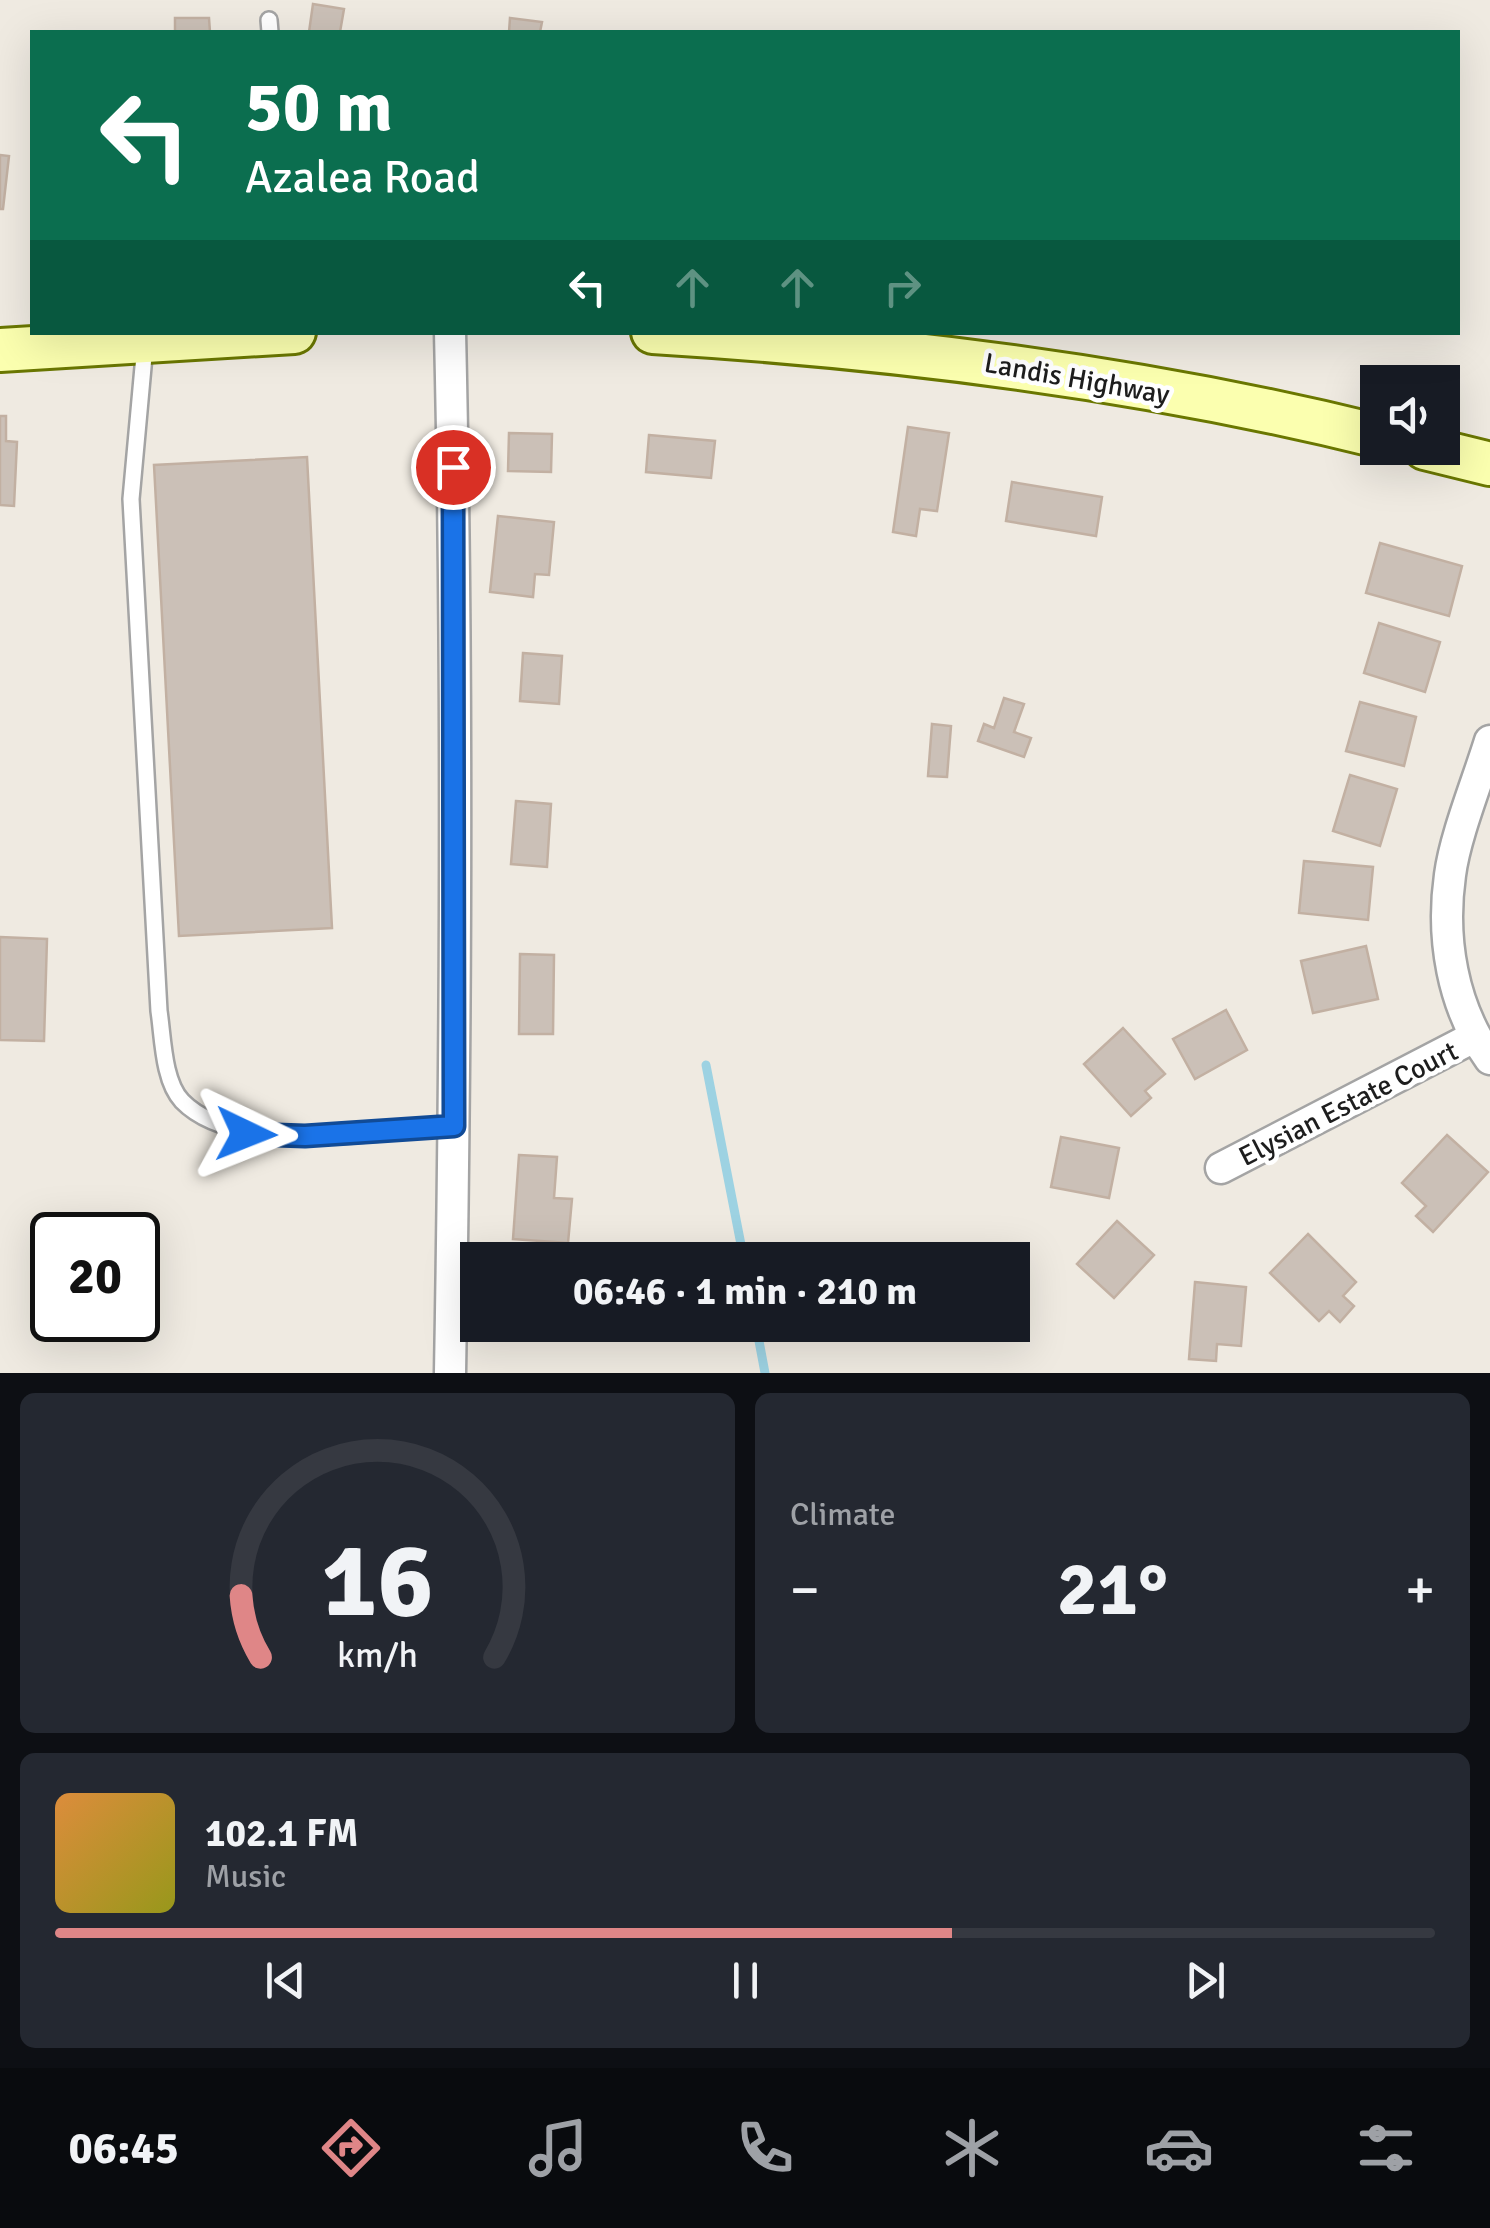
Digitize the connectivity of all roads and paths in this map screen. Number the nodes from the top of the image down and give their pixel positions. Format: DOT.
graph roads {
  1 [pos="244,335"];
  2 [pos="450,335"];
  3 [pos="699,335"];
  4 [pos="145,341"];
  5 [pos="0,350"];
  6 [pos="1360,432"];
  7 [pos="1460,457"];
  8 [pos="1490,464"];
  9 [pos="1490,741"];
  10 [pos="1482,1048"];
  11 [pos="454,1126"];
  12 [pos="1221,1168"];
  13 [pos="450,1373"];
  1 -- 4 [label="main road"];
  2 -- 11 [label="street"];
  3 -- 6 [label="main road, Landis Highway"];
  4 -- 5 [label="main road"];
  4 -- 11 [label="lane"];
  7 -- 8 [label="main road"];
  9 -- 10 [label="street"];
  10 -- 12 [label="street, Elysian Estate Court"];
  11 -- 13 [label="street"];
}
